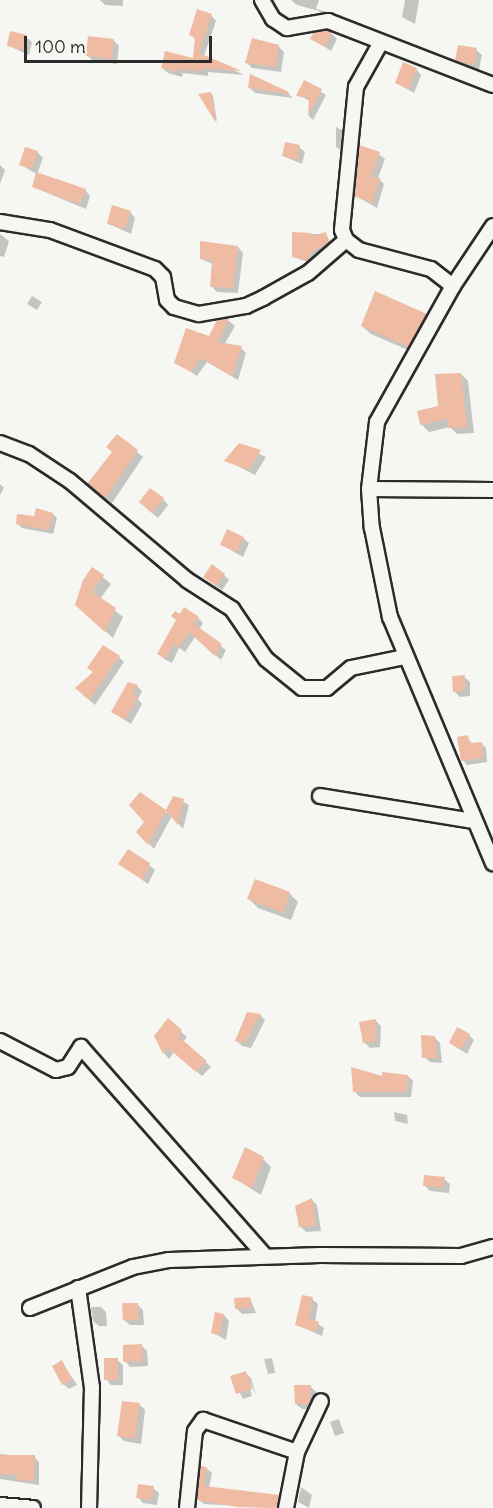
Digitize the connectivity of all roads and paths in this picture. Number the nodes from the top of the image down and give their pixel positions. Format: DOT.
graph roads {
  1 [pos="262,0"];
  2 [pos="380,44"];
  3 [pos="493,85"];
  4 [pos="0,222"];
  5 [pos="493,226"];
  6 [pos="346,240"];
  7 [pos="453,286"];
  8 [pos="0,443"];
  9 [pos="369,489"];
  10 [pos="493,490"];
  11 [pos="404,657"];
  12 [pos="320,796"];
  13 [pos="473,821"];
  14 [pos="493,863"];
  15 [pos="0,1041"];
  16 [pos="493,1247"];
  17 [pos="265,1256"];
  18 [pos="78,1288"];
  19 [pos="30,1308"];
  20 [pos="321,1401"];
  21 [pos="297,1452"];
  22 [pos="0,1505"];
  23 [pos="33,1508"];
  24 [pos="89,1508"];
  25 [pos="187,1508"];
  26 [pos="286,1508"];
  1 -- 2 [label="street"];
  2 -- 3 [label="street"];
  2 -- 6 [label="street"];
  4 -- 6 [label="street"];
  5 -- 7 [label="street"];
  6 -- 7 [label="street"];
  7 -- 9 [label="street"];
  8 -- 11 [label="street"];
  9 -- 10 [label="street"];
  9 -- 11 [label="street"];
  11 -- 13 [label="street"];
  12 -- 13 [label="street"];
  13 -- 14 [label="street"];
  15 -- 17 [label="street"];
  16 -- 17 [label="street"];
  17 -- 18 [label="street"];
  18 -- 19 [label="street"];
  18 -- 24 [label="street"];
  20 -- 21 [label="street"];
  21 -- 25 [label="street"];
  21 -- 26 [label="street"];
  22 -- 23 [label="street"];
}
